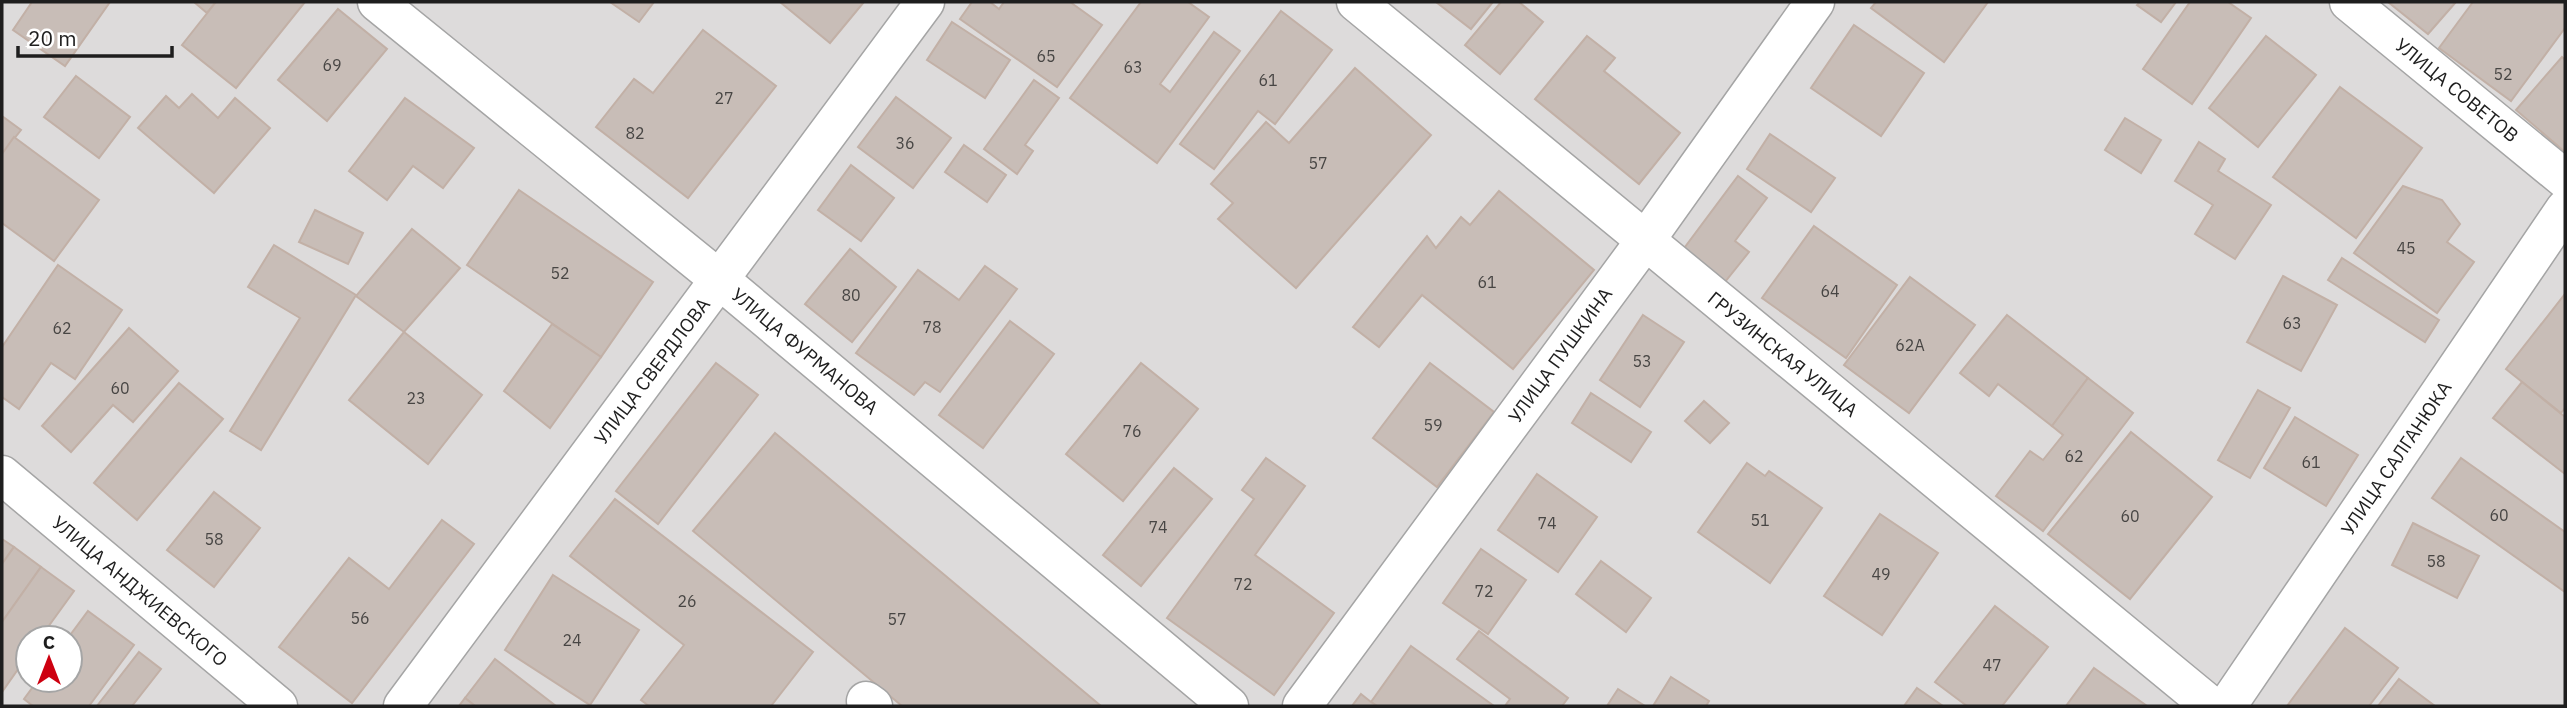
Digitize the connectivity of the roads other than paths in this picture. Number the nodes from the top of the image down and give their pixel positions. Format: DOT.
graph roads {
  1 [pos="377,2"];
  2 [pos="925,2"];
  3 [pos="1356,2"];
  4 [pos="1815,2"];
  5 [pos="2350,2"];
  6 [pos="2565,179"];
  7 [pos="2565,209"];
  8 [pos="1645,240"];
  9 [pos="720,280"];
  10 [pos="2,475"];
  11 [pos="278,706"];
  12 [pos="403,706"];
  13 [pos="1229,706"];
  14 [pos="1302,706"];
  15 [pos="2211,706"];
  16 [pos="2227,706"];
  1 -- 9 [label="street, УЛИЦА ФУРМАНОВА"];
  2 -- 9 [label="street, УЛИЦА СВЕРДЛОВА"];
  3 -- 8 [label="street, ГРУЗИНСКАЯ УЛИЦА"];
  4 -- 8 [label="street, УЛИЦА ПУШКИНА"];
  5 -- 6 [label="street, УЛИЦА СОВЕТОВ"];
  7 -- 16 [label="street, УЛИЦА САЛГАНЮКА"];
  8 -- 14 [label="street, УЛИЦА ПУШКИНА"];
  8 -- 15 [label="street, ГРУЗИНСКАЯ УЛИЦА"];
  9 -- 12 [label="street, УЛИЦА СВЕРДЛОВА"];
  9 -- 13 [label="street, УЛИЦА ФУРМАНОВА"];
  10 -- 11 [label="street, УЛИЦА АНДЖИЕВСКОГО"];
}
